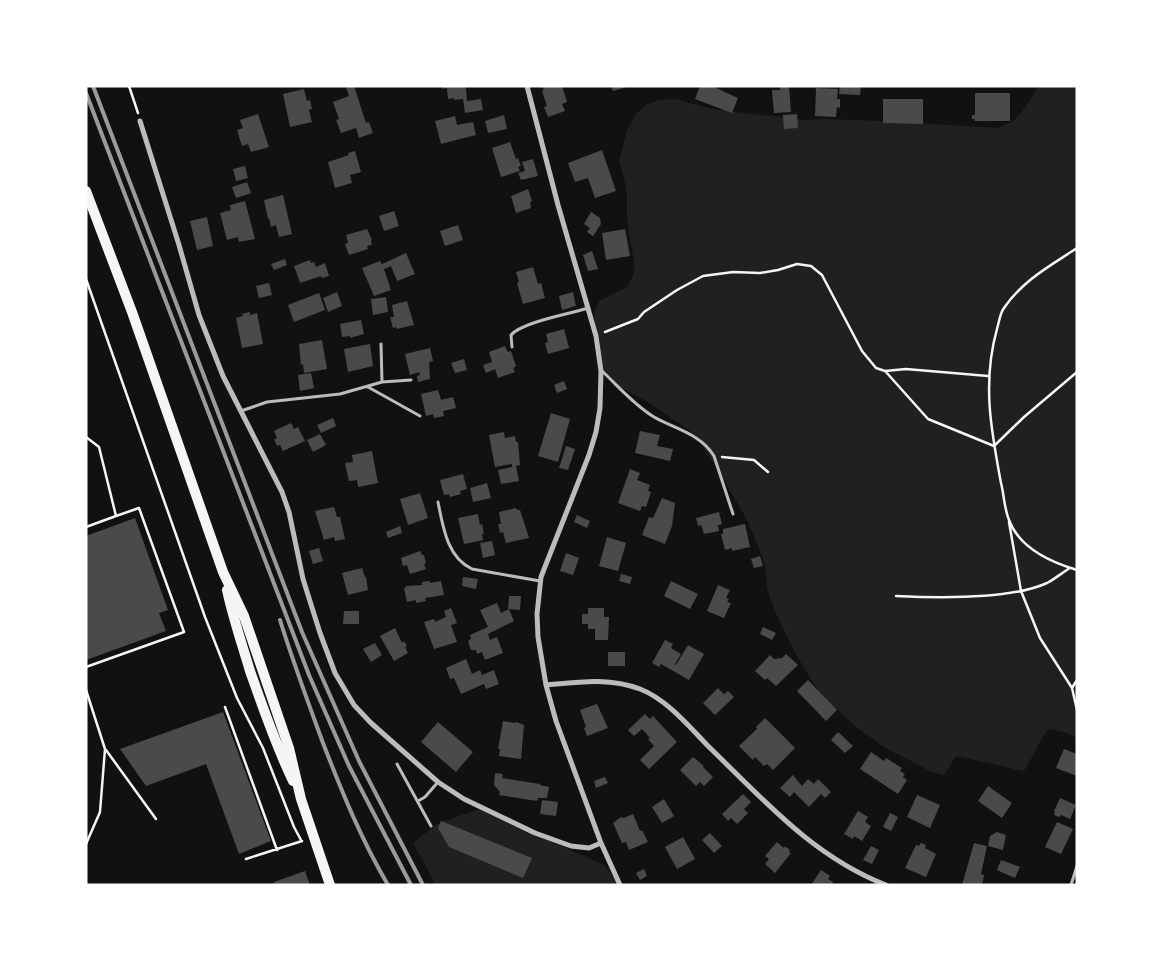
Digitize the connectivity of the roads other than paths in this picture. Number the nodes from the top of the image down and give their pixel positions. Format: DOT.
graph roads {
  1 [pos="527,86"];
  2 [pos="140,122"];
  3 [pos="86,190"];
  4 [pos="588,308"];
  5 [pos="381,344"];
  6 [pos="512,348"];
  7 [pos="601,370"];
  8 [pos="411,380"];
  9 [pos="382,382"];
  10 [pos="367,386"];
  11 [pos="240,411"];
  12 [pos="420,416"];
  13 [pos="438,502"];
  14 [pos="733,514"];
  15 [pos="540,581"];
  16 [pos="546,685"];
  17 [pos="397,764"];
  18 [pos="438,782"];
  19 [pos="418,801"];
  20 [pos="431,826"];
  21 [pos="601,843"];
  22 [pos="1077,866"];
  23 [pos="330,885"];
  24 [pos="620,885"];
  25 [pos="886,885"];
  26 [pos="1071,885"];
  1 -- 4 [label="street"];
  2 -- 11 [label="street"];
  3 -- 23 [label="main road"];
  4 -- 6 [label="lane"];
  4 -- 7 [label="street"];
  5 -- 9 [label="lane"];
  7 -- 14 [label="lane"];
  7 -- 15 [label="street"];
  8 -- 9 [label="lane"];
  9 -- 10 [label="lane"];
  10 -- 11 [label="lane"];
  10 -- 12 [label="lane"];
  11 -- 18 [label="street"];
  13 -- 15 [label="lane"];
  15 -- 16 [label="street"];
  16 -- 21 [label="street"];
  16 -- 25 [label="street"];
  17 -- 19 [label="lane"];
  18 -- 19 [label="lane"];
  18 -- 21 [label="street"];
  19 -- 20 [label="lane"];
  21 -- 24 [label="street"];
  22 -- 26 [label="lane"];
}
